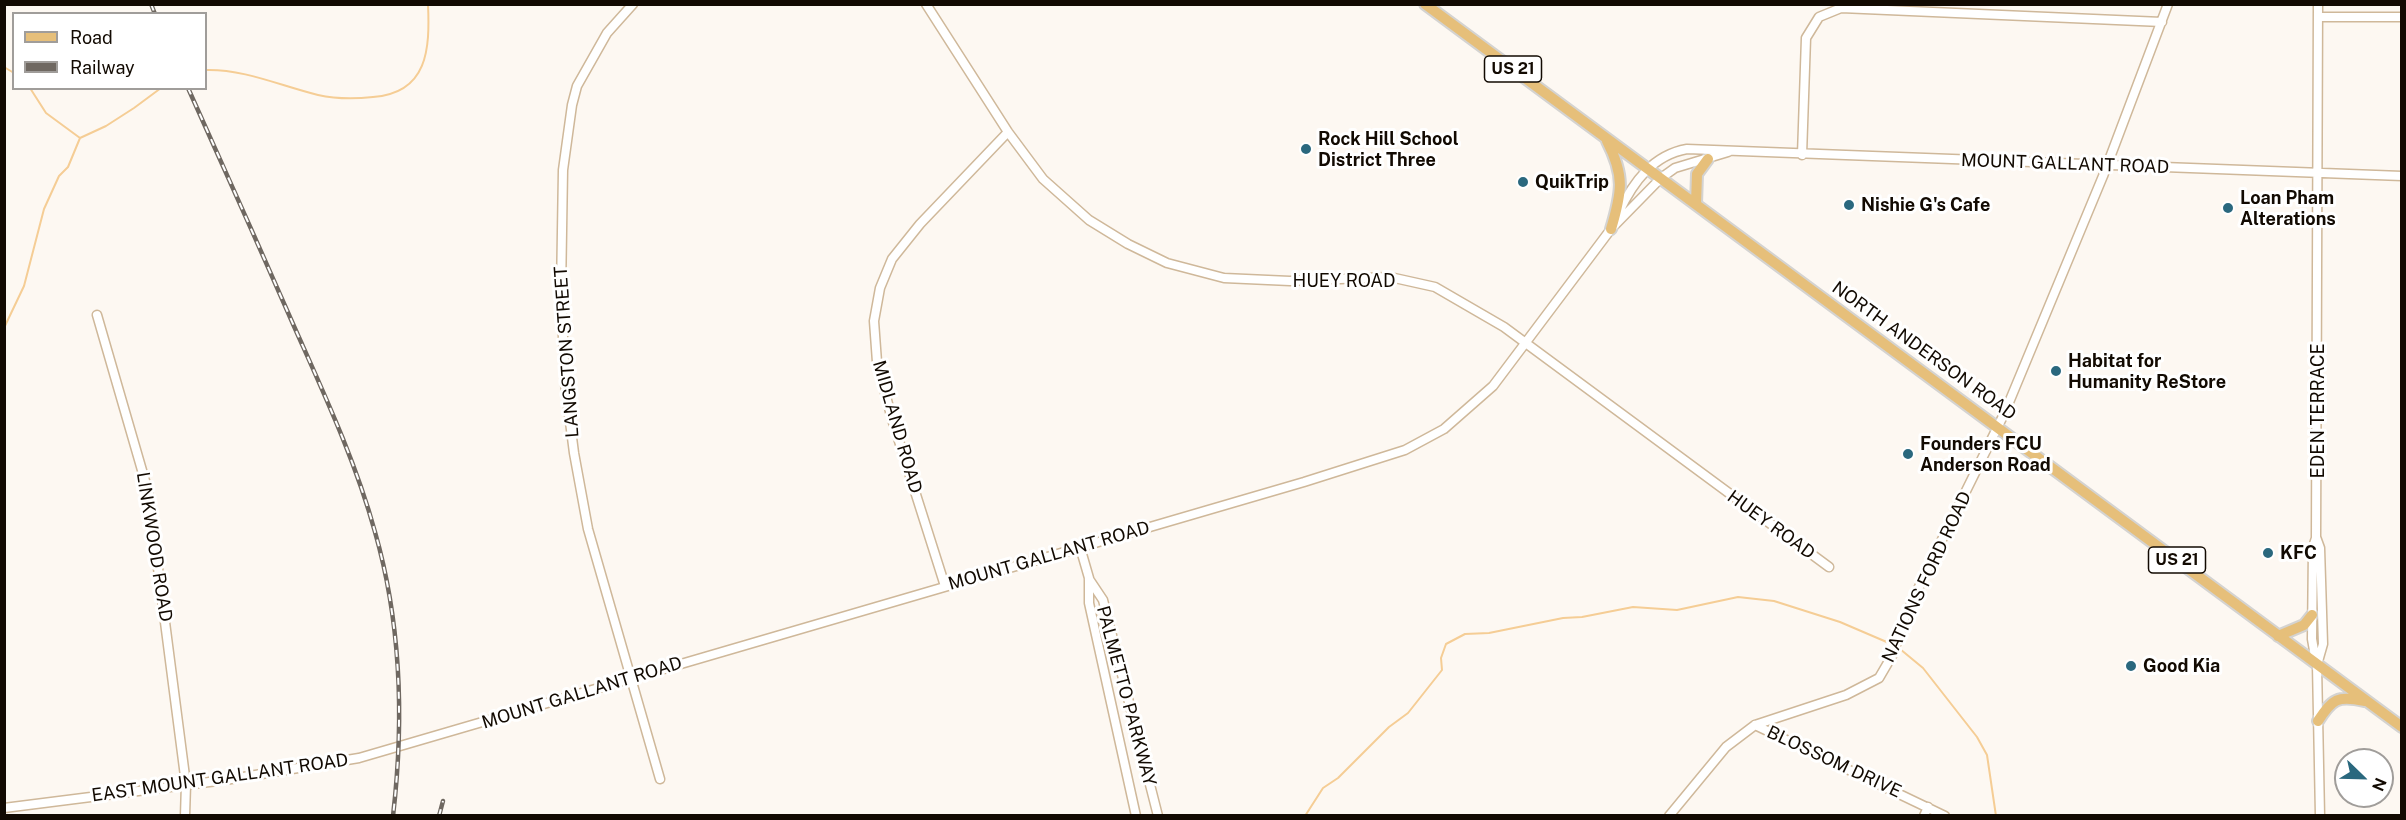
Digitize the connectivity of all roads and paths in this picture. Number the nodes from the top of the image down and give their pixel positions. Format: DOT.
graph roads {
  1 [pos="633,4"];
  2 [pos="926,4"];
  3 [pos="2168,4"];
  4 [pos="2318,4"];
  5 [pos="1429,6"];
  6 [pos="2318,17"];
  7 [pos="2402,17"];
  8 [pos="2162,21"];
  9 [pos="1008,132"];
  10 [pos="1605,138"];
  11 [pos="1728,152"];
  12 [pos="1802,155"];
  13 [pos="1708,159"];
  14 [pos="2108,165"];
  15 [pos="1648,169"];
  16 [pos="2318,173"];
  17 [pos="2402,176"];
  18 [pos="1661,178"];
  19 [pos="1696,204"];
  20 [pos="1611,229"];
  21 [pos="97,315"];
  22 [pos="1526,345"];
  23 [pos="1999,427"];
  24 [pos="2316,537"];
  25 [pos="1080,547"];
  26 [pos="1829,567"];
  27 [pos="1089,578"];
  28 [pos="945,586"];
  29 [pos="2312,615"];
  30 [pos="2278,636"];
  31 [pos="2317,665"];
  32 [pos="630,679"];
  33 [pos="2367,702"];
  34 [pos="2318,721"];
  35 [pos="1755,725"];
  36 [pos="2402,727"];
  37 [pos="398,747"];
  38 [pos="660,779"];
  39 [pos="186,784"];
  40 [pos="4,808"];
  41 [pos="1926,811"];
  42 [pos="185,816"];
  43 [pos="1136,816"];
  44 [pos="1158,816"];
  45 [pos="1669,816"];
  46 [pos="1946,816"];
  47 [pos="2320,816"];
  1 -- 32 [label="street, LANGSTON STREET"];
  2 -- 9 [label="street, HUEY ROAD"];
  3 -- 8 [label="street, NATIONS FORD ROAD"];
  4 -- 6 [label="street, EDEN TERRACE"];
  5 -- 10 [label="main road, NORTH ANDERSON ROAD / US 21"];
  6 -- 7 [label="street"];
  6 -- 16 [label="street, EDEN TERRACE"];
  8 -- 12 [label="street"];
  8 -- 14 [label="street, NATIONS FORD ROAD"];
  9 -- 22 [label="street, HUEY ROAD"];
  9 -- 28 [label="street, MIDLAND ROAD"];
  10 -- 15 [label="main road, NORTH ANDERSON ROAD / US 21"];
  10 -- 20 [label="main road"];
  11 -- 12 [label="street, MOUNT GALLANT ROAD"];
  11 -- 13 [label="street, MOUNT GALLANT ROAD"];
  11 -- 15 [label="street, MOUNT GALLANT ROAD"];
  12 -- 14 [label="street, MOUNT GALLANT ROAD"];
  13 -- 18 [label="street, MOUNT GALLANT ROAD"];
  13 -- 19 [label="main road"];
  14 -- 16 [label="street, MOUNT GALLANT ROAD"];
  14 -- 23 [label="street, NATIONS FORD ROAD"];
  15 -- 18 [label="main road, NORTH ANDERSON ROAD / US 21"];
  15 -- 20 [label="street, MOUNT GALLANT ROAD"];
  16 -- 17 [label="street, MOUNT GALLANT ROAD"];
  16 -- 24 [label="street, EDEN TERRACE"];
  18 -- 19 [label="main road, NORTH ANDERSON ROAD / US 21"];
  18 -- 20 [label="street, MOUNT GALLANT ROAD"];
  19 -- 23 [label="main road, NORTH ANDERSON ROAD / US 21"];
  20 -- 22 [label="street, MOUNT GALLANT ROAD"];
  21 -- 39 [label="street, LINKWOOD ROAD"];
  22 -- 25 [label="street, MOUNT GALLANT ROAD"];
  22 -- 26 [label="street, HUEY ROAD"];
  23 -- 30 [label="main road, NORTH ANDERSON ROAD / US 21"];
  23 -- 35 [label="street, NATIONS FORD ROAD"];
  24 -- 29 [label="street"];
  24 -- 31 [label="street, EDEN TERRACE"];
  25 -- 27 [label="street, PALMETTO PARKWAY"];
  25 -- 28 [label="street, MOUNT GALLANT ROAD"];
  27 -- 43 [label="street, PALMETTO PARKWAY"];
  27 -- 44 [label="street, PALMETTO PARKWAY"];
  28 -- 32 [label="street, MOUNT GALLANT ROAD"];
  29 -- 30 [label="main road"];
  29 -- 31 [label="street"];
  30 -- 31 [label="main road, NORTH ANDERSON ROAD / US 21"];
  31 -- 33 [label="main road, NORTH ANDERSON ROAD / US 21"];
  31 -- 34 [label="street, EDEN TERRACE"];
  32 -- 37 [label="street, MOUNT GALLANT ROAD"];
  32 -- 38 [label="street, LANGSTON STREET"];
  33 -- 34 [label="main road"];
  33 -- 36 [label="main road, NORTH ANDERSON ROAD / US 21"];
  34 -- 47 [label="street, EDEN TERRACE"];
  35 -- 41 [label="street, BLOSSOM DRIVE"];
  35 -- 45 [label="street, NATIONS FORD ROAD"];
  37 -- 39 [label="street, EAST MOUNT GALLANT ROAD"];
  39 -- 40 [label="street, EAST MOUNT GALLANT ROAD"];
  39 -- 42 [label="street, LINKWOOD ROAD"];
  41 -- 46 [label="street, BLOSSOM DRIVE"];
}
